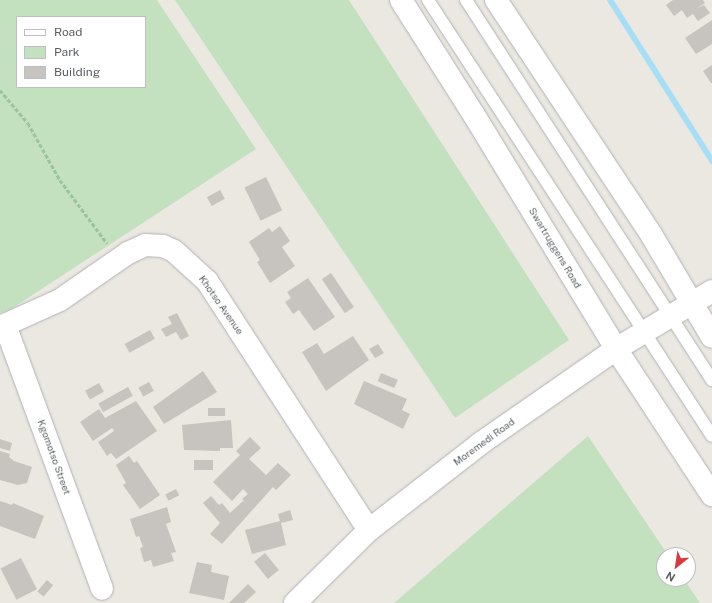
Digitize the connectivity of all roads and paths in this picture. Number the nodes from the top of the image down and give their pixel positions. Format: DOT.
graph roads {
  1 [pos="400,0"];
  2 [pos="428,0"];
  3 [pos="466,0"];
  4 [pos="496,0"];
  5 [pos="0,90"];
  6 [pos="119,260"];
  7 [pos="712,291"];
  8 [pos="691,304"];
  9 [pos="670,317"];
  10 [pos="2,326"];
  11 [pos="645,332"];
  12 [pos="712,337"];
  13 [pos="616,349"];
  14 [pos="712,380"];
  15 [pos="712,436"];
  16 [pos="712,495"];
  17 [pos="369,530"];
  18 [pos="102,589"];
  19 [pos="295,603"];
  1 -- 13 [label="street, Swartruggens Road"];
  2 -- 11 [label="lane"];
  3 -- 9 [label="lane"];
  4 -- 8 [label="street"];
  5 -- 6 [label="path"];
  6 -- 10 [label="street, Khotso Avenue"];
  6 -- 17 [label="street, Khotso Avenue"];
  7 -- 8 [label="street, Moremedi Road"];
  8 -- 9 [label="street, Moremedi Road"];
  8 -- 12 [label="street"];
  9 -- 11 [label="street, Moremedi Road"];
  9 -- 14 [label="lane"];
  10 -- 18 [label="street, Kgomotso Street"];
  11 -- 13 [label="street, Moremedi Road"];
  11 -- 15 [label="lane"];
  13 -- 16 [label="street, Swartruggens Road"];
  13 -- 17 [label="street, Moremedi Road"];
  17 -- 19 [label="street, Moremedi Road"];
}
